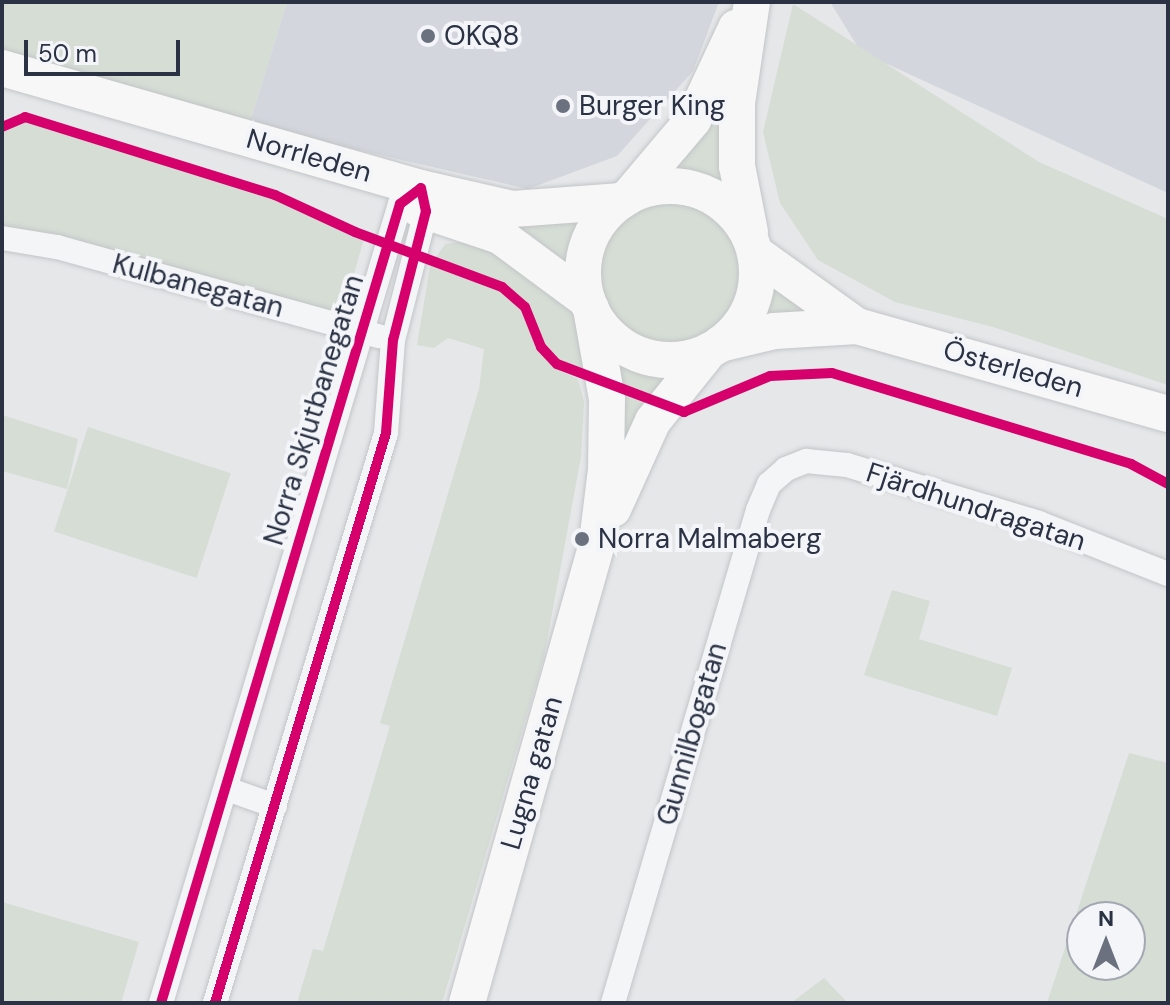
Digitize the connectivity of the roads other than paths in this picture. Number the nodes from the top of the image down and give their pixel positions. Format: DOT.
graph roads {
  1 [pos="750,2"];
  2 [pos="2,68"];
  3 [pos="2,89"];
  4 [pos="625,199"];
  5 [pos="416,201"];
  6 [pos="2,238"];
  7 [pos="754,247"];
  8 [pos="589,304"];
  9 [pos="857,326"];
  10 [pos="363,332"];
  11 [pos="393,340"];
  12 [pos="715,348"];
  13 [pos="1168,414"];
  14 [pos="783,472"];
  15 [pos="597,543"];
  16 [pos="1168,574"];
  17 [pos="227,789"];
  18 [pos="275,806"];
  19 [pos="161,1003"];
  20 [pos="215,1003"];
  21 [pos="467,1003"];
  22 [pos="613,1003"];
  1 -- 4 [label="main road"];
  1 -- 7 [label="main road"];
  2 -- 5 [label="main road, Norrleden"];
  3 -- 5 [label="main road, Norrleden"];
  4 -- 5 [label="main road, Norrleden"];
  4 -- 7 [label="main road"];
  4 -- 8 [label="main road"];
  5 -- 8 [label="main road, Norrleden"];
  5 -- 10 [label="street, Norra Skjutbanegatan"];
  5 -- 11 [label="street, Norra Skjutbanegatan"];
  6 -- 10 [label="street, Kulbanegatan"];
  7 -- 9 [label="main road, Österleden"];
  7 -- 12 [label="main road"];
  8 -- 12 [label="main road"];
  8 -- 15 [label="main road, Lugna gatan"];
  9 -- 12 [label="main road, Österleden"];
  9 -- 13 [label="main road, Österleden"];
  10 -- 11 [label="street, Kulbanegatan"];
  10 -- 17 [label="street, Norra Skjutbanegatan"];
  11 -- 18 [label="street, Norra Skjutbanegatan"];
  12 -- 15 [label="main road, Lugna gatan"];
  14 -- 16 [label="street, Fjärdhundragatan"];
  14 -- 22 [label="street, Gunnilbogatan"];
  15 -- 21 [label="main road, Lugna gatan"];
  17 -- 18 [label="street"];
  17 -- 19 [label="street, Norra Skjutbanegatan"];
  18 -- 20 [label="street, Norra Skjutbanegatan"];
}
